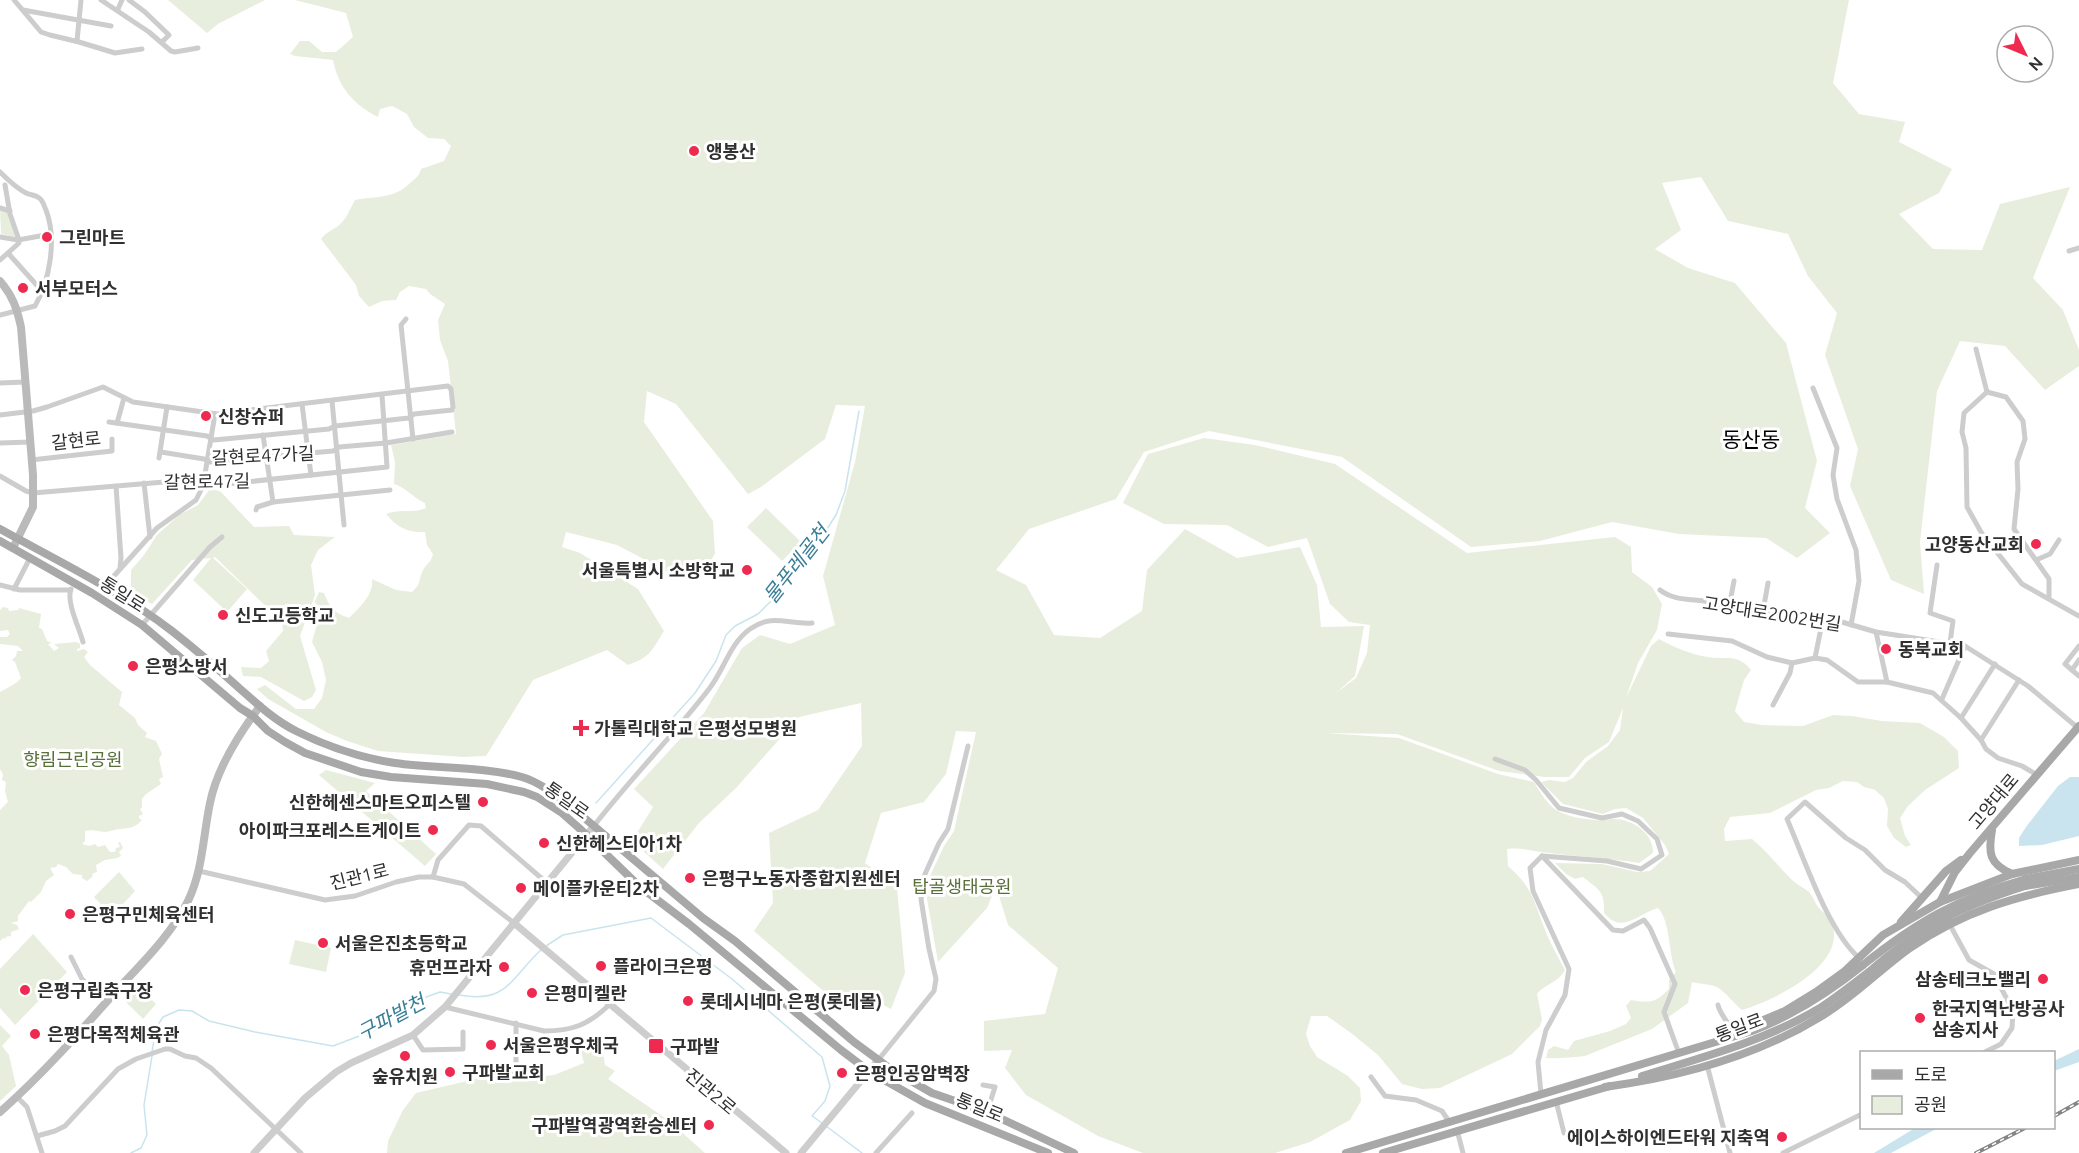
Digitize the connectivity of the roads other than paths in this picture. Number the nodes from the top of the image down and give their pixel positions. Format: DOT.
graph roads {
  1 [pos="14,0"];
  2 [pos="80,0"];
  3 [pos="101,0"];
  4 [pos="122,0"];
  5 [pos="129,0"];
  6 [pos="118,9"];
  7 [pos="23,10"];
  8 [pos="79,21"];
  9 [pos="111,26"];
  10 [pos="77,41"];
  11 [pos="162,42"];
  12 [pos="198,48"];
  13 [pos="142,49"];
  14 [pos="0,172"];
  15 [pos="5,184"];
  16 [pos="0,208"];
  17 [pos="10,211"];
  18 [pos="51,234"];
  19 [pos="0,237"];
  20 [pos="19,240"];
  21 [pos="2079,248"];
  22 [pos="2069,251"];
  23 [pos="8,253"];
  24 [pos="0,260"];
  25 [pos="0,281"];
  26 [pos="42,291"];
  27 [pos="19,311"];
  28 [pos="0,315"];
  29 [pos="406,319"];
  30 [pos="1976,349"];
  31 [pos="25,382"];
  32 [pos="0,383"];
  33 [pos="1813,388"];
  34 [pos="409,392"];
  35 [pos="1987,392"];
  36 [pos="382,395"];
  37 [pos="124,398"];
  38 [pos="332,401"];
  39 [pos="302,404"];
  40 [pos="167,407"];
  41 [pos="27,412"];
  42 [pos="215,414"];
  43 [pos="0,415"];
  44 [pos="411,416"];
  45 [pos="384,421"];
  46 [pos="109,422"];
  47 [pos="117,423"];
  48 [pos="333,427"];
  49 [pos="164,430"];
  50 [pos="305,431"];
  51 [pos="452,432"];
  52 [pos="263,435"];
  53 [pos="211,438"];
  54 [pos="112,439"];
  55 [pos="413,439"];
  56 [pos="30,442"];
  57 [pos="0,443"];
  58 [pos="386,443"];
  59 [pos="336,449"];
  60 [pos="308,453"];
  61 [pos="267,457"];
  62 [pos="31,460"];
  63 [pos="208,461"];
  64 [pos="338,472"];
  65 [pos="311,475"];
  66 [pos="0,476"];
  67 [pos="206,480"];
  68 [pos="270,480"];
  69 [pos="144,483"];
  70 [pos="116,486"];
  71 [pos="390,490"];
  72 [pos="33,493"];
  73 [pos="341,496"];
  74 [pos="273,502"];
  75 [pos="256,510"];
  76 [pos="344,525"];
  77 [pos="0,530"];
  78 [pos="150,537"];
  79 [pos="222,537"];
  80 [pos="18,539"];
  81 [pos="2059,540"];
  82 [pos="0,541"];
  83 [pos="13,548"];
  84 [pos="30,558"];
  85 [pos="2036,560"];
  86 [pos="1937,566"];
  87 [pos="120,569"];
  88 [pos="1734,581"];
  89 [pos="1768,583"];
  90 [pos="0,585"];
  91 [pos="71,587"];
  92 [pos="104,587"];
  93 [pos="14,589"];
  94 [pos="1660,590"];
  95 [pos="2049,598"];
  96 [pos="1729,607"];
  97 [pos="1763,611"];
  98 [pos="150,615"];
  99 [pos="2079,616"];
  100 [pos="1823,618"];
  101 [pos="812,623"];
  102 [pos="142,625"];
  103 [pos="1851,625"];
  104 [pos="1876,632"];
  105 [pos="1668,634"];
  106 [pos="83,642"];
  107 [pos="1950,643"];
  108 [pos="1965,646"];
  109 [pos="2079,646"];
  110 [pos="1815,658"];
  111 [pos="2079,660"];
  112 [pos="1791,663"];
  113 [pos="1995,664"];
  114 [pos="2072,670"];
  115 [pos="2079,675"];
  116 [pos="2019,680"];
  117 [pos="1887,682"];
  118 [pos="1942,699"];
  119 [pos="1773,705"];
  120 [pos="260,706"];
  121 [pos="253,716"];
  122 [pos="1962,717"];
  123 [pos="2078,727"];
  124 [pos="1981,740"];
  125 [pos="968,746"];
  126 [pos="1495,759"];
  127 [pos="2037,775"];
  128 [pos="593,827"];
  129 [pos="1992,830"];
  130 [pos="587,835"];
  131 [pos="1970,853"];
  132 [pos="1542,856"];
  133 [pos="2079,861"];
  134 [pos="2079,869"];
  135 [pos="199,871"];
  136 [pos="2012,874"];
  137 [pos="433,877"];
  138 [pos="2079,877"];
  139 [pos="547,883"];
  140 [pos="2026,883"];
  141 [pos="2079,884"];
  142 [pos="1922,898"];
  143 [pos="1940,902"];
  144 [pos="513,923"];
  145 [pos="1950,925"];
  146 [pos="1897,927"];
  147 [pos="1881,937"];
  148 [pos="71,957"];
  149 [pos="1900,957"];
  150 [pos="1859,958"];
  151 [pos="107,1002"];
  152 [pos="447,1004"];
  153 [pos="609,1005"];
  154 [pos="1719,1005"];
  155 [pos="516,1023"];
  156 [pos="463,1032"];
  157 [pos="1732,1032"];
  158 [pos="413,1035"];
  159 [pos="1677,1048"];
  160 [pos="1989,1051"];
  161 [pos="879,1059"];
  162 [pos="1707,1065"];
  163 [pos="484,1069"];
  164 [pos="870,1072"];
  165 [pos="1604,1075"];
  166 [pos="1371,1077"];
  167 [pos="983,1085"];
  168 [pos="1605,1087"];
  169 [pos="1541,1094"];
  170 [pos="17,1097"];
  171 [pos="1556,1101"];
  172 [pos="0,1112"];
  173 [pos="987,1112"];
  174 [pos="912,1113"];
  175 [pos="1860,1115"];
  176 [pos="1450,1123"];
  177 [pos="276,1130"];
  178 [pos="1457,1130"];
  179 [pos="1564,1133"];
  180 [pos="37,1136"];
  181 [pos="42,1153"];
  182 [pos="254,1153"];
  183 [pos="301,1153"];
  184 [pos="786,1153"];
  185 [pos="801,1153"];
  186 [pos="876,1153"];
  187 [pos="1048,1153"];
  188 [pos="1074,1153"];
  189 [pos="1346,1153"];
  190 [pos="1383,1153"];
  191 [pos="1463,1153"];
  192 [pos="1730,1153"];
  193 [pos="1783,1153"];
  1 -- 7 [label="street"];
  2 -- 8 [label="street"];
  3 -- 6 [label="street"];
  4 -- 6 [label="street"];
  5 -- 11 [label="street"];
  6 -- 11 [label="street"];
  7 -- 8 [label="street"];
  7 -- 10 [label="street"];
  8 -- 9 [label="street"];
  8 -- 10 [label="street"];
  10 -- 13 [label="street"];
  11 -- 12 [label="street"];
  14 -- 15 [label="street"];
  15 -- 17 [label="street"];
  15 -- 18 [label="street"];
  16 -- 17 [label="street"];
  17 -- 20 [label="street"];
  18 -- 20 [label="street"];
  18 -- 26 [label="street"];
  19 -- 20 [label="street"];
  20 -- 23 [label="street"];
  21 -- 22 [label="street"];
  23 -- 24 [label="street"];
  23 -- 26 [label="street"];
  25 -- 27 [label="main road, 갈현로"];
  26 -- 27 [label="street"];
  27 -- 28 [label="street"];
  27 -- 31 [label="main road, 갈현로"];
  29 -- 34 [label="street"];
  30 -- 35 [label="street"];
  31 -- 32 [label="street"];
  31 -- 41 [label="main road, 갈현로"];
  33 -- 103 [label="street, 고양대로2002번길"];
  34 -- 36 [label="street"];
  34 -- 44 [label="street"];
  34 -- 44 [label="street"];
  35 -- 85 [label="street"];
  35 -- 95 [label="street"];
  36 -- 38 [label="street"];
  36 -- 45 [label="street"];
  37 -- 40 [label="street"];
  37 -- 41 [label="street"];
  37 -- 47 [label="street"];
  38 -- 39 [label="street"];
  38 -- 48 [label="street"];
  39 -- 42 [label="street"];
  39 -- 50 [label="street"];
  40 -- 42 [label="street"];
  40 -- 49 [label="street, 갈현로47가길"];
  41 -- 43 [label="street"];
  41 -- 56 [label="main road, 갈현로"];
  42 -- 53 [label="street"];
  44 -- 45 [label="street"];
  44 -- 55 [label="street"];
  45 -- 48 [label="street"];
  45 -- 58 [label="street"];
  46 -- 47 [label="street"];
  47 -- 49 [label="street"];
  48 -- 50 [label="street"];
  48 -- 59 [label="street"];
  49 -- 53 [label="street"];
  49 -- 63 [label="street, 갈현로47가길"];
  50 -- 52 [label="street"];
  50 -- 60 [label="street"];
  51 -- 55 [label="street, 갈현로47가길"];
  52 -- 53 [label="street"];
  52 -- 61 [label="street"];
  53 -- 63 [label="street"];
  54 -- 62 [label="street, 갈현로"];
  55 -- 58 [label="street, 갈현로47가길"];
  56 -- 57 [label="street, 갈현로"];
  56 -- 62 [label="main road, 갈현로"];
  58 -- 59 [label="street, 갈현로47가길"];
  58 -- 64 [label="street, 갈현로47길"];
  59 -- 60 [label="street, 갈현로47가길"];
  59 -- 64 [label="street"];
  60 -- 61 [label="street, 갈현로47가길"];
  60 -- 65 [label="street"];
  61 -- 63 [label="street, 갈현로47가길"];
  61 -- 68 [label="street"];
  62 -- 72 [label="main road, 갈현로"];
  63 -- 67 [label="street"];
  64 -- 65 [label="street, 갈현로47길"];
  64 -- 73 [label="street"];
  65 -- 68 [label="street, 갈현로47길"];
  66 -- 72 [label="street"];
  67 -- 68 [label="street, 갈현로47길"];
  67 -- 69 [label="street, 갈현로47길"];
  67 -- 78 [label="street"];
  68 -- 74 [label="street, 갈현로47길"];
  69 -- 70 [label="street, 갈현로47길"];
  69 -- 78 [label="street, 갈현로47길"];
  70 -- 72 [label="street, 갈현로47길"];
  70 -- 87 [label="street"];
  71 -- 73 [label="street, 갈현로47길"];
  72 -- 80 [label="main road, 갈현로"];
  73 -- 74 [label="street, 갈현로47길"];
  73 -- 76 [label="street"];
  74 -- 75 [label="street"];
  77 -- 80 [label="main road, 통일로"];
  78 -- 87 [label="street"];
  79 -- 98 [label="street"];
  80 -- 83 [label="main road, 갈현로"];
  80 -- 92 [label="main road, 통일로"];
  81 -- 85 [label="street"];
  82 -- 83 [label="main road, 통일로"];
  83 -- 84 [label="main road, 통일로"];
  84 -- 91 [label="main road, 통일로"];
  84 -- 93 [label="street"];
  85 -- 95 [label="street"];
  86 -- 107 [label="street"];
  87 -- 92 [label="street"];
  88 -- 96 [label="street"];
  89 -- 97 [label="street"];
  90 -- 93 [label="street"];
  91 -- 93 [label="street"];
  91 -- 102 [label="main road, 통일로"];
  91 -- 106 [label="street"];
  92 -- 98 [label="main road, 통일로"];
  94 -- 96 [label="street, 고양대로2002번길"];
  95 -- 99 [label="street"];
  96 -- 97 [label="street, 고양대로2002번길"];
  97 -- 100 [label="street, 고양대로2002번길"];
  98 -- 102 [label="street"];
  98 -- 120 [label="main road, 통일로"];
  100 -- 103 [label="street, 고양대로2002번길"];
  100 -- 110 [label="street"];
  101 -- 128 [label="street, 통일로"];
  102 -- 121 [label="main road, 통일로"];
  103 -- 104 [label="street, 고양대로2002번길"];
  104 -- 107 [label="street, 고양대로2002번길"];
  104 -- 117 [label="street"];
  105 -- 112 [label="street, 고양대로2002번길"];
  107 -- 108 [label="street, 고양대로2002번길"];
  108 -- 113 [label="street, 고양대로2002번길"];
  108 -- 118 [label="street"];
  109 -- 114 [label="street"];
  110 -- 112 [label="street, 고양대로2002번길"];
  110 -- 117 [label="street"];
  111 -- 114 [label="street"];
  112 -- 119 [label="street"];
  113 -- 116 [label="street, 고양대로2002번길"];
  113 -- 122 [label="street"];
  114 -- 115 [label="street"];
  116 -- 123 [label="street, 고양대로2002번길"];
  116 -- 124 [label="street"];
  117 -- 118 [label="street"];
  118 -- 122 [label="street"];
  120 -- 121 [label="main road"];
  120 -- 128 [label="main road, 통일로"];
  121 -- 130 [label="main road, 통일로"];
  121 -- 135 [label="main road"];
  122 -- 124 [label="street"];
  123 -- 127 [label="main road, 고양대로"];
  124 -- 127 [label="street"];
  125 -- 161 [label="street"];
  126 -- 132 [label="street"];
  127 -- 129 [label="main road, 고양대로"];
  128 -- 130 [label="street"];
  128 -- 161 [label="main road, 통일로"];
  129 -- 131 [label="main road, 고양대로"];
  129 -- 136 [label="main road"];
  130 -- 139 [label="street"];
  130 -- 164 [label="main road, 통일로"];
  131 -- 142 [label="main road"];
  131 -- 143 [label="main road, 고양대로"];
  132 -- 159 [label="street"];
  132 -- 169 [label="street"];
  133 -- 136 [label="main road"];
  134 -- 140 [label="main road, 통일로"];
  135 -- 137 [label="street, 진관1로"];
  135 -- 151 [label="main road"];
  136 -- 143 [label="main road"];
  137 -- 139 [label="street"];
  137 -- 144 [label="street, 진관1로"];
  138 -- 140 [label="main road, 통일로"];
  139 -- 144 [label="street"];
  140 -- 165 [label="main road, 통일로, bridge"];
  140 -- 168 [label="main road, 통일로, bridge"];
  141 -- 145 [label="main road"];
  142 -- 146 [label="main road"];
  142 -- 150 [label="street"];
  143 -- 145 [label="main road"];
  143 -- 146 [label="main road"];
  144 -- 152 [label="street"];
  144 -- 153 [label="street, 진관2로"];
  145 -- 149 [label="main road"];
  145 -- 160 [label="street"];
  146 -- 147 [label="main road"];
  147 -- 149 [label="main road"];
  147 -- 150 [label="main road"];
  148 -- 151 [label="street"];
  149 -- 162 [label="main road"];
  150 -- 157 [label="main road"];
  151 -- 170 [label="main road"];
  152 -- 155 [label="street"];
  152 -- 158 [label="street"];
  153 -- 155 [label="street"];
  153 -- 184 [label="street, 진관2로"];
  154 -- 157 [label="street"];
  155 -- 163 [label="street"];
  156 -- 158 [label="street"];
  157 -- 159 [label="main road"];
  158 -- 177 [label="street"];
  159 -- 165 [label="main road"];
  161 -- 164 [label="street"];
  161 -- 173 [label="main road, 통일로"];
  162 -- 168 [label="main road"];
  162 -- 192 [label="street"];
  164 -- 185 [label="street"];
  164 -- 187 [label="main road, 통일로"];
  165 -- 169 [label="main road, 통일로"];
  166 -- 176 [label="street"];
  167 -- 173 [label="street"];
  168 -- 171 [label="main road, 통일로"];
  169 -- 176 [label="main road, 통일로"];
  170 -- 172 [label="main road"];
  170 -- 180 [label="street"];
  171 -- 178 [label="main road, 통일로"];
  171 -- 179 [label="street"];
  173 -- 188 [label="main road, 통일로"];
  174 -- 186 [label="street"];
  175 -- 193 [label="street"];
  176 -- 189 [label="main road, 통일로"];
  177 -- 180 [label="street"];
  177 -- 182 [label="street"];
  177 -- 183 [label="street"];
  178 -- 190 [label="main road, 통일로"];
  178 -- 191 [label="street"];
  180 -- 181 [label="street"];
}
